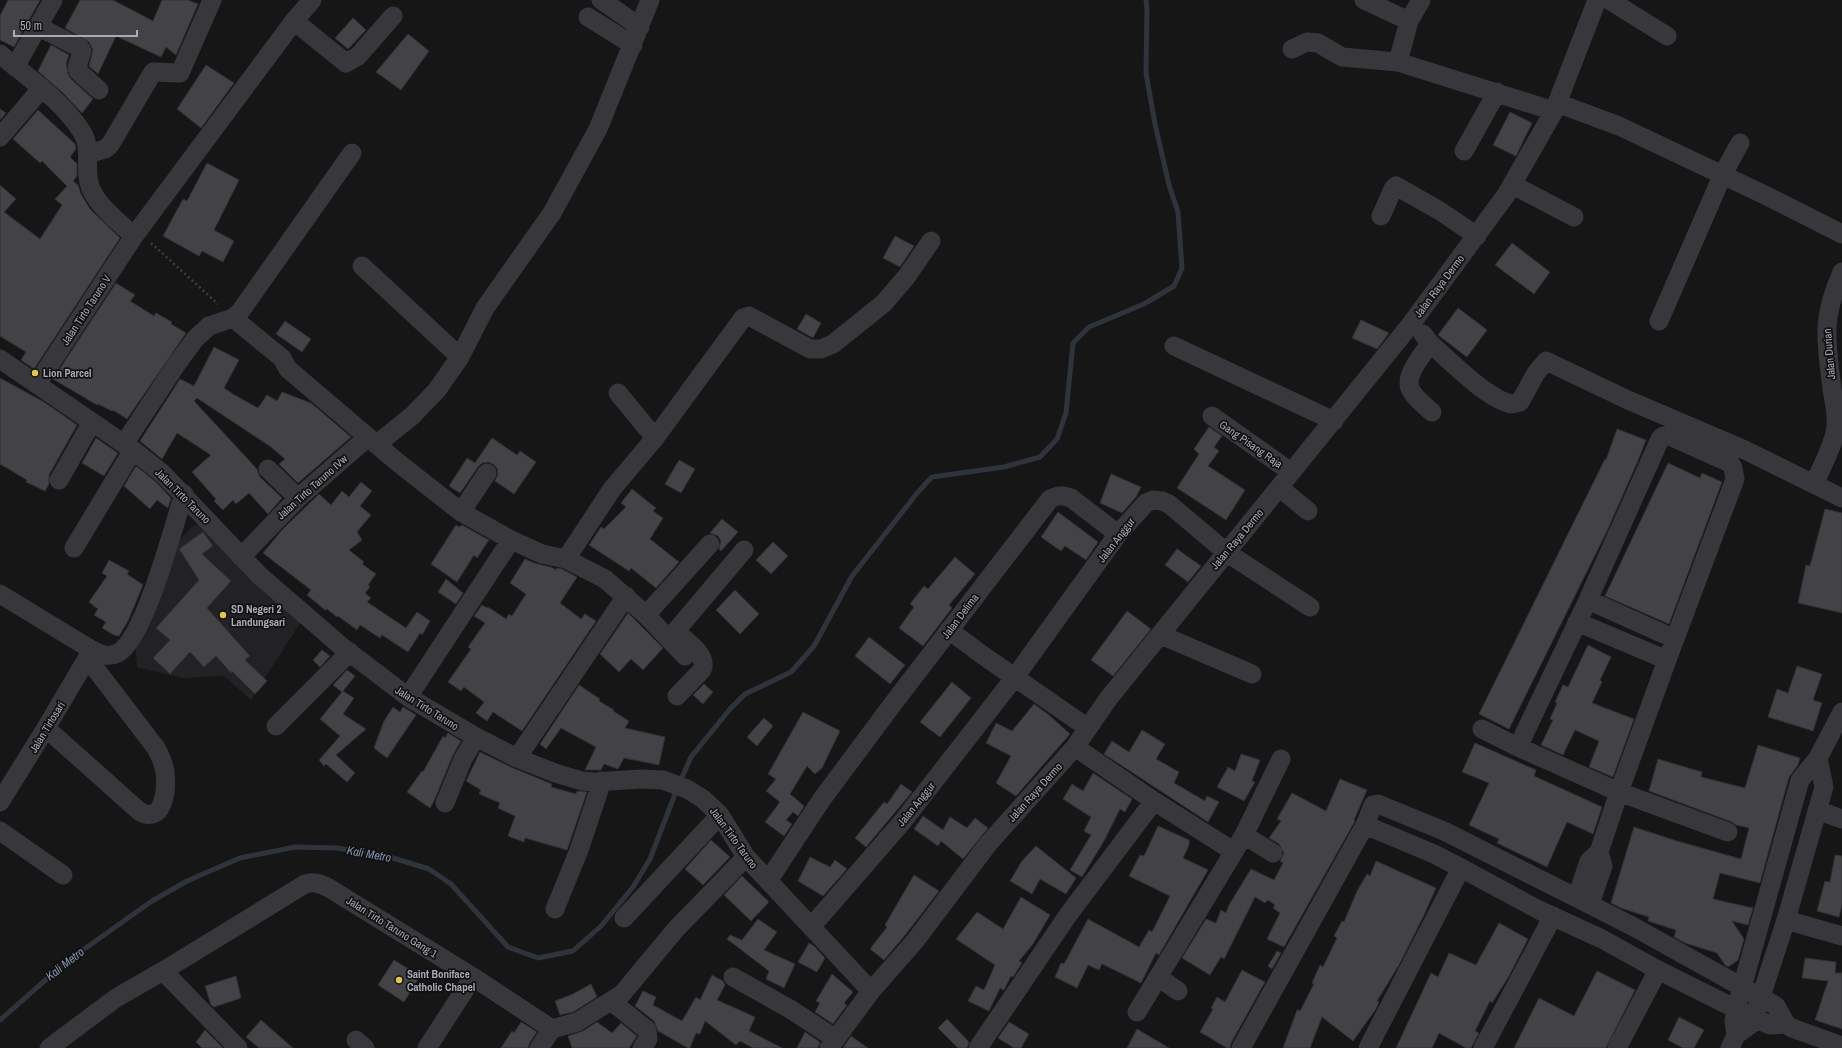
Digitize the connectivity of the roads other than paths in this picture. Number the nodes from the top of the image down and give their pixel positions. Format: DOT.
graph roads {
  1 [pos="53,0"];
  2 [pos="212,0"];
  3 [pos="312,0"];
  4 [pos="602,0"];
  5 [pos="650,0"];
  6 [pos="1364,0"];
  7 [pos="1421,0"];
  8 [pos="1597,0"];
  9 [pos="1609,0"];
  10 [pos="393,16"];
  11 [pos="588,17"];
  12 [pos="294,21"];
  13 [pos="1408,21"];
  14 [pos="39,27"];
  15 [pos="636,36"];
  16 [pos="1667,36"];
  17 [pos="1292,49"];
  18 [pos="0,54"];
  19 [pos="1398,62"];
  20 [pos="15,67"];
  21 [pos="42,88"];
  22 [pos="99,90"];
  23 [pos="1497,92"];
  24 [pos="1555,107"];
  25 [pos="0,137"];
  26 [pos="1740,143"];
  27 [pos="87,148"];
  28 [pos="352,152"];
  29 [pos="1464,152"];
  30 [pos="1723,174"];
  31 [pos="1513,185"];
  32 [pos="1380,216"];
  33 [pos="1574,217"];
  34 [pos="136,234"];
  35 [pos="1842,234"];
  36 [pos="1477,236"];
  37 [pos="932,241"];
  38 [pos="362,266"];
  39 [pos="1842,272"];
  40 [pos="233,318"];
  41 [pos="1659,321"];
  42 [pos="1411,324"];
  43 [pos="1430,343"];
  44 [pos="1174,346"];
  45 [pos="460,357"];
  46 [pos="0,359"];
  47 [pos="37,384"];
  48 [pos="618,393"];
  49 [pos="1432,412"];
  50 [pos="1212,416"];
  51 [pos="1334,421"];
  52 [pos="92,422"];
  53 [pos="655,438"];
  54 [pos="373,441"];
  55 [pos="129,447"];
  56 [pos="268,469"];
  57 [pos="487,472"];
  58 [pos="1291,472"];
  59 [pos="59,480"];
  60 [pos="1815,483"];
  61 [pos="1280,488"];
  62 [pos="184,494"];
  63 [pos="298,498"];
  64 [pos="1842,498"];
  65 [pos="1308,511"];
  66 [pos="462,512"];
  67 [pos="1118,534"];
  68 [pos="511,540"];
  69 [pos="710,544"];
  70 [pos="74,548"];
  71 [pos="744,550"];
  72 [pos="1226,552"];
  73 [pos="241,557"];
  74 [pos="566,559"];
  75 [pos="0,594"];
  76 [pos="626,596"];
  77 [pos="1588,600"];
  78 [pos="1310,607"];
  79 [pos="646,614"];
  80 [pos="1577,622"];
  81 [pos="949,630"];
  82 [pos="672,635"];
  83 [pos="1161,635"];
  84 [pos="1675,639"];
  85 [pos="350,652"];
  86 [pos="90,655"];
  87 [pos="685,656"];
  88 [pos="1667,660"];
  89 [pos="1252,674"];
  90 [pos="1015,677"];
  91 [pos="677,696"];
  92 [pos="408,697"];
  93 [pos="1842,712"];
  94 [pos="276,726"];
  95 [pos="46,728"];
  96 [pos="1088,728"];
  97 [pos="1482,729"];
  98 [pos="476,737"];
  99 [pos="1075,747"];
  100 [pos="1518,747"];
  101 [pos="517,758"];
  102 [pos="1818,758"];
  103 [pos="1282,759"];
  104 [pos="602,781"];
  105 [pos="1619,792"];
  106 [pos="1154,801"];
  107 [pos="0,802"];
  108 [pos="446,803"];
  109 [pos="1817,810"];
  110 [pos="720,815"];
  111 [pos="1842,819"];
  112 [pos="1366,825"];
  113 [pos="0,831"];
  114 [pos="1728,832"];
  115 [pos="1244,835"];
  116 [pos="1233,851"];
  117 [pos="1273,853"];
  118 [pos="746,857"];
  119 [pos="1778,862"];
  120 [pos="1462,868"];
  121 [pos="1799,869"];
  122 [pos="63,875"];
  123 [pos="768,881"];
  124 [pos="1551,885"];
  125 [pos="1584,901"];
  126 [pos="555,909"];
  127 [pos="1546,913"];
  128 [pos="624,918"];
  129 [pos="1786,920"];
  130 [pos="811,927"];
  131 [pos="1842,936"];
  132 [pos="1658,970"];
  133 [pos="163,971"];
  134 [pos="473,977"];
  135 [pos="733,977"];
  136 [pos="1158,977"];
  137 [pos="1743,988"];
  138 [pos="871,991"];
  139 [pos="1178,991"];
  140 [pos="1761,998"];
  141 [pos="611,1001"];
  142 [pos="1736,1009"];
  143 [pos="1137,1012"];
  144 [pos="1754,1018"];
  145 [pos="1786,1024"];
  146 [pos="552,1029"];
  147 [pos="1733,1042"];
  148 [pos="832,1043"];
  149 [pos="1842,1046"];
  150 [pos="48,1048"];
  151 [pos="238,1048"];
  152 [pos="427,1048"];
  153 [pos="539,1048"];
  154 [pos="642,1048"];
  155 [pos="978,1048"];
  156 [pos="1241,1048"];
  157 [pos="1368,1048"];
  158 [pos="1483,1048"];
  159 [pos="1618,1048"];
  1 -- 14 [label="street"];
  2 -- 27 [label="street"];
  3 -- 12 [label="street, Jalan Tirto Taruno V"];
  4 -- 15 [label="street"];
  5 -- 15 [label="street, Jalan Tirto Taruno IVw"];
  6 -- 13 [label="street"];
  7 -- 13 [label="street"];
  8 -- 24 [label="street, Jalan Raya Dermo"];
  9 -- 16 [label="street"];
  10 -- 12 [label="street"];
  11 -- 15 [label="street"];
  12 -- 34 [label="street, Jalan Tirto Taruno V"];
  13 -- 19 [label="street"];
  14 -- 20 [label="street"];
  14 -- 22 [label="street"];
  15 -- 45 [label="street, Jalan Tirto Taruno IVw"];
  17 -- 19 [label="street"];
  18 -- 20 [label="street"];
  19 -- 23 [label="street"];
  20 -- 21 [label="street"];
  21 -- 25 [label="street"];
  21 -- 27 [label="street"];
  23 -- 24 [label="street"];
  23 -- 29 [label="street"];
  24 -- 30 [label="street"];
  24 -- 31 [label="street, Jalan Raya Dermo"];
  26 -- 30 [label="street"];
  27 -- 34 [label="street"];
  28 -- 40 [label="street"];
  30 -- 35 [label="street"];
  30 -- 41 [label="street"];
  31 -- 33 [label="street"];
  31 -- 36 [label="street, Jalan Raya Dermo"];
  32 -- 36 [label="street"];
  34 -- 47 [label="street, Jalan Tirto Taruno V"];
  36 -- 42 [label="street, Jalan Raya Dermo"];
  37 -- 53 [label="street"];
  38 -- 45 [label="street"];
  39 -- 60 [label="street, Jalan Durian"];
  40 -- 54 [label="street"];
  40 -- 55 [label="street"];
  42 -- 43 [label="street"];
  42 -- 51 [label="street, Jalan Raya Dermo"];
  43 -- 49 [label="street"];
  43 -- 60 [label="street"];
  44 -- 51 [label="street"];
  45 -- 54 [label="street, Jalan Tirto Taruno IVw"];
  46 -- 47 [label="street, Jalan Tirto Taruno"];
  47 -- 52 [label="street, Jalan Tirto Taruno"];
  48 -- 53 [label="street"];
  50 -- 58 [label="street, Gang Pisang Raja"];
  51 -- 58 [label="street, Jalan Raya Dermo"];
  52 -- 55 [label="street, Jalan Tirto Taruno"];
  52 -- 59 [label="street"];
  53 -- 74 [label="street"];
  54 -- 63 [label="street, Jalan Tirto Taruno IVw"];
  54 -- 66 [label="street"];
  55 -- 62 [label="street, Jalan Tirto Taruno"];
  55 -- 70 [label="street"];
  56 -- 63 [label="street"];
  57 -- 66 [label="street"];
  58 -- 61 [label="street, Jalan Raya Dermo"];
  60 -- 64 [label="street"];
  61 -- 65 [label="street"];
  61 -- 72 [label="street, Jalan Raya Dermo"];
  62 -- 73 [label="street, Jalan Tirto Taruno"];
  62 -- 86 [label="street"];
  63 -- 73 [label="street, Jalan Tirto Taruno IVw"];
  66 -- 68 [label="street"];
  67 -- 72 [label="street, Jalan Anggur"];
  67 -- 81 [label="street, Jalan Delima"];
  67 -- 90 [label="street, Jalan Anggur"];
  68 -- 74 [label="street"];
  68 -- 92 [label="street"];
  69 -- 79 [label="street"];
  71 -- 82 [label="street"];
  72 -- 78 [label="street, Jalan Anggur"];
  72 -- 83 [label="street, Jalan Raya Dermo"];
  73 -- 85 [label="street, Jalan Tirto Taruno"];
  74 -- 76 [label="street"];
  75 -- 86 [label="street"];
  76 -- 79 [label="street"];
  76 -- 101 [label="street"];
  77 -- 80 [label="street"];
  77 -- 84 [label="street"];
  77 -- 84 [label="street"];
  79 -- 82 [label="street"];
  80 -- 88 [label="street"];
  80 -- 100 [label="street"];
  81 -- 90 [label="street"];
  81 -- 123 [label="street, Jalan Delima"];
  82 -- 87 [label="street"];
  82 -- 91 [label="street"];
  83 -- 89 [label="street"];
  83 -- 96 [label="street, Jalan Raya Dermo"];
  84 -- 88 [label="street"];
  85 -- 92 [label="street, Jalan Tirto Taruno"];
  85 -- 94 [label="street"];
  86 -- 95 [label="street, Jalan Tirtosari"];
  86 -- 95 [label="street"];
  88 -- 105 [label="street"];
  90 -- 96 [label="street"];
  90 -- 130 [label="street, Jalan Anggur"];
  92 -- 98 [label="street, Jalan Tirto Taruno"];
  93 -- 102 [label="street"];
  95 -- 107 [label="street, Jalan Tirtosari"];
  96 -- 99 [label="street, Jalan Raya Dermo"];
  97 -- 100 [label="street"];
  98 -- 101 [label="street, Jalan Tirto Taruno"];
  98 -- 108 [label="street"];
  99 -- 106 [label="street"];
  99 -- 138 [label="street, Jalan Raya Dermo"];
  100 -- 105 [label="street"];
  101 -- 104 [label="street, Jalan Tirto Taruno"];
  102 -- 109 [label="street"];
  102 -- 119 [label="street"];
  103 -- 115 [label="street"];
  104 -- 110 [label="street, Jalan Tirto Taruno"];
  104 -- 126 [label="street"];
  105 -- 114 [label="street"];
  105 -- 125 [label="street"];
  106 -- 116 [label="street"];
  106 -- 155 [label="street"];
  109 -- 111 [label="street"];
  109 -- 121 [label="street"];
  110 -- 118 [label="street, Jalan Tirto Taruno"];
  110 -- 128 [label="street"];
  112 -- 120 [label="street"];
  112 -- 124 [label="street"];
  112 -- 156 [label="street"];
  113 -- 122 [label="street"];
  115 -- 116 [label="street"];
  115 -- 117 [label="street"];
  116 -- 136 [label="street"];
  118 -- 123 [label="street, Jalan Tirto Taruno"];
  118 -- 141 [label="street"];
  119 -- 121 [label="street"];
  119 -- 137 [label="street"];
  120 -- 127 [label="street"];
  120 -- 157 [label="street"];
  121 -- 129 [label="street"];
  123 -- 130 [label="street, Jalan Tirto Taruno"];
  124 -- 125 [label="street"];
  124 -- 127 [label="street"];
  125 -- 137 [label="street"];
  127 -- 132 [label="street"];
  127 -- 158 [label="street"];
  129 -- 131 [label="street"];
  129 -- 140 [label="street"];
  130 -- 138 [label="street, Jalan Tirto Taruno"];
  132 -- 142 [label="street"];
  132 -- 159 [label="street"];
  133 -- 134 [label="street, Jalan Tirto Taruno Gang 1"];
  133 -- 150 [label="street, Jalan Tirto Taruno Gang 1"];
  133 -- 151 [label="street"];
  134 -- 146 [label="street, Jalan Tirto Taruno Gang 1"];
  134 -- 152 [label="street"];
  135 -- 148 [label="street"];
  136 -- 139 [label="street"];
  136 -- 143 [label="street"];
  137 -- 140 [label="street"];
  137 -- 142 [label="street"];
  138 -- 148 [label="street, Jalan Raya Dermo"];
  140 -- 144 [label="street"];
  140 -- 145 [label="street"];
  141 -- 146 [label="street"];
  141 -- 154 [label="street"];
  142 -- 144 [label="street"];
  142 -- 147 [label="street"];
  144 -- 145 [label="street"];
  144 -- 147 [label="street"];
  145 -- 149 [label="street"];
  146 -- 153 [label="street"];
}
